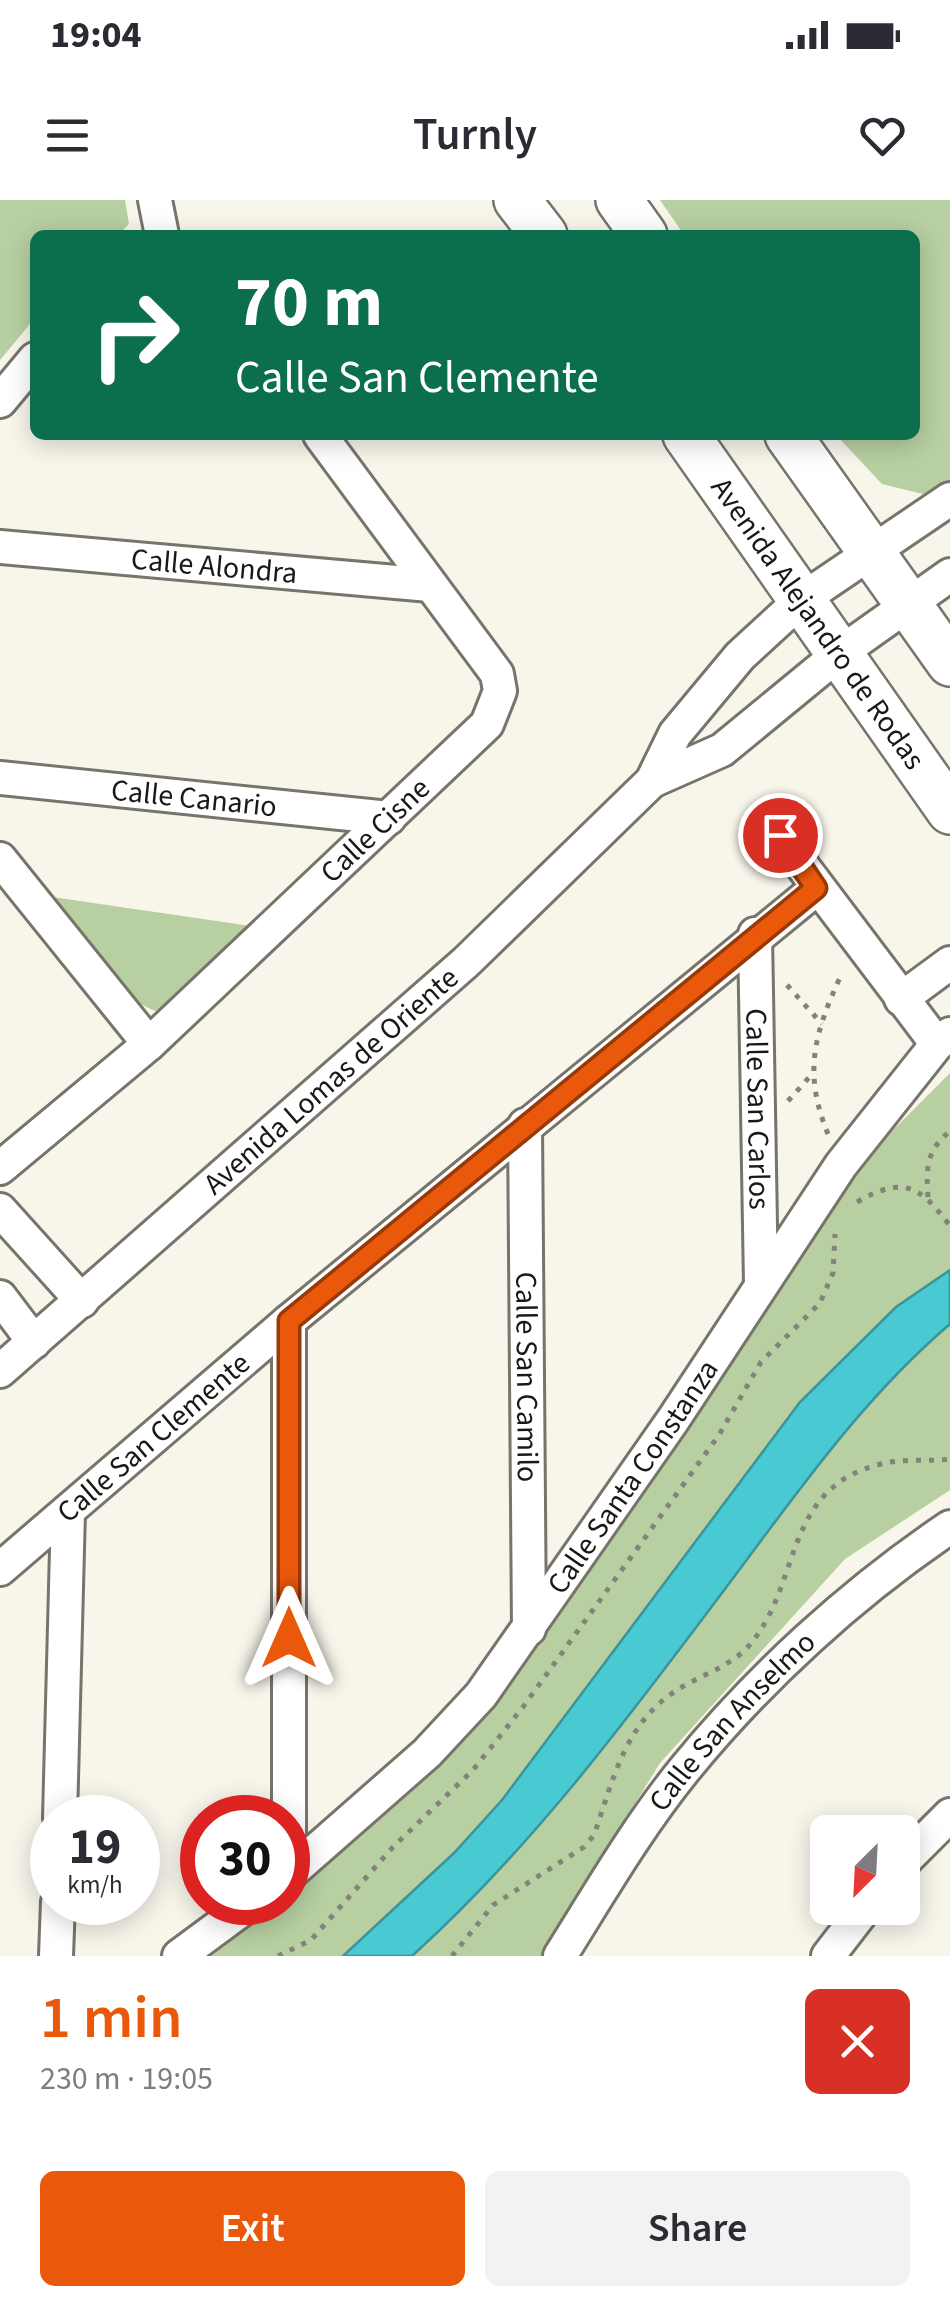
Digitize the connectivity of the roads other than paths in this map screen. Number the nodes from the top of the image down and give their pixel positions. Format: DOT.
graph roads {
  1 [pos="155,200"];
  2 [pos="517,200"];
  3 [pos="618,200"];
  4 [pos="161,230"];
  5 [pos="540,230"];
  6 [pos="640,230"];
  7 [pos="30,365"];
  8 [pos="0,401"];
  9 [pos="324,440"];
  10 [pos="689,440"];
  11 [pos="792,440"];
  12 [pos="950,499"];
  13 [pos="0,548"];
  14 [pos="872,550"];
  15 [pos="950,575"];
  16 [pos="430,585"];
  17 [pos="801,600"];
  18 [pos="909,605"];
  19 [pos="840,652"];
  20 [pos="950,663"];
  21 [pos="0,778"];
  22 [pos="652,781"];
  23 [pos="950,811"];
  24 [pos="389,818"];
  25 [pos="780,835"];
  26 [pos="0,860"];
  27 [pos="816,888"];
  28 [pos="756,949"];
  29 [pos="950,963"];
  30 [pos="901,999"];
  31 [pos="943,1039"];
  32 [pos="149,1044"];
  33 [pos="525,1125"];
  34 [pos="0,1168"];
  35 [pos="0,1210"];
  36 [pos="762,1284"];
  37 [pos="0,1297"];
  38 [pos="82,1301"];
  39 [pos="289,1321"];
  40 [pos="34,1342"];
  41 [pos="0,1371"];
  42 [pos="68,1511"];
  43 [pos="950,1527"];
  44 [pos="0,1568"];
  45 [pos="529,1629"];
  46 [pos="61,1795"];
  47 [pos="288,1795"];
  48 [pos="950,1814"];
  49 [pos="920,1845"];
  50 [pos="310,1856"];
  51 [pos="57,1925"];
  52 [pos="221,1925"];
  53 [pos="852,1925"];
  54 [pos="56,1956"];
  55 [pos="179,1956"];
  56 [pos="560,1956"];
  57 [pos="828,1956"];
  1 -- 4 [label="street"];
  2 -- 5 [label="street"];
  3 -- 6 [label="street"];
  7 -- 8 [label="street"];
  9 -- 16 [label="street, Calle Cisne"];
  10 -- 17 [label="street, Avenida Alejandro de Rodas"];
  11 -- 14 [label="street"];
  12 -- 14 [label="street, Avenida Lomas de Oriente"];
  13 -- 16 [label="street, Calle Alondra"];
  14 -- 17 [label="street, Avenida Lomas de Oriente"];
  14 -- 18 [label="street"];
  15 -- 18 [label="street, Avenida Lomas de Oriente"];
  16 -- 24 [label="street, Calle Cisne"];
  17 -- 19 [label="street, Avenida Alejandro de Rodas"];
  17 -- 22 [label="street, Avenida Lomas de Oriente"];
  18 -- 19 [label="street, Avenida Lomas de Oriente"];
  18 -- 20 [label="street"];
  19 -- 22 [label="street, Avenida Lomas de Oriente"];
  19 -- 23 [label="street, Avenida Alejandro de Rodas"];
  21 -- 24 [label="street, Calle Canario"];
  22 -- 38 [label="street, Avenida Lomas de Oriente"];
  24 -- 32 [label="street, Calle Cisne"];
  25 -- 27 [label="street"];
  26 -- 32 [label="street"];
  27 -- 28 [label="street, Calle San Clemente"];
  27 -- 30 [label="street"];
  28 -- 33 [label="street, Calle San Clemente"];
  28 -- 36 [label="street, Calle San Carlos"];
  29 -- 30 [label="street"];
  30 -- 31 [label="street"];
  31 -- 36 [label="street, Calle Santa Constanza"];
  32 -- 34 [label="street, Calle Cisne"];
  33 -- 39 [label="street, Calle San Clemente"];
  33 -- 45 [label="street, Calle San Camilo"];
  35 -- 38 [label="street"];
  36 -- 45 [label="street, Calle Santa Constanza"];
  37 -- 40 [label="street"];
  38 -- 40 [label="street, Avenida Lomas de Oriente"];
  39 -- 42 [label="street, Calle San Clemente"];
  39 -- 47 [label="street"];
  40 -- 41 [label="street, Avenida Lomas de Oriente"];
  42 -- 44 [label="street, Calle San Clemente"];
  42 -- 46 [label="street"];
  43 -- 56 [label="street, Calle San Anselmo"];
  45 -- 50 [label="street, Calle Santa Constanza"];
  48 -- 49 [label="street"];
  51 -- 54 [label="street"];
  52 -- 55 [label="street"];
  53 -- 57 [label="street"];
}
